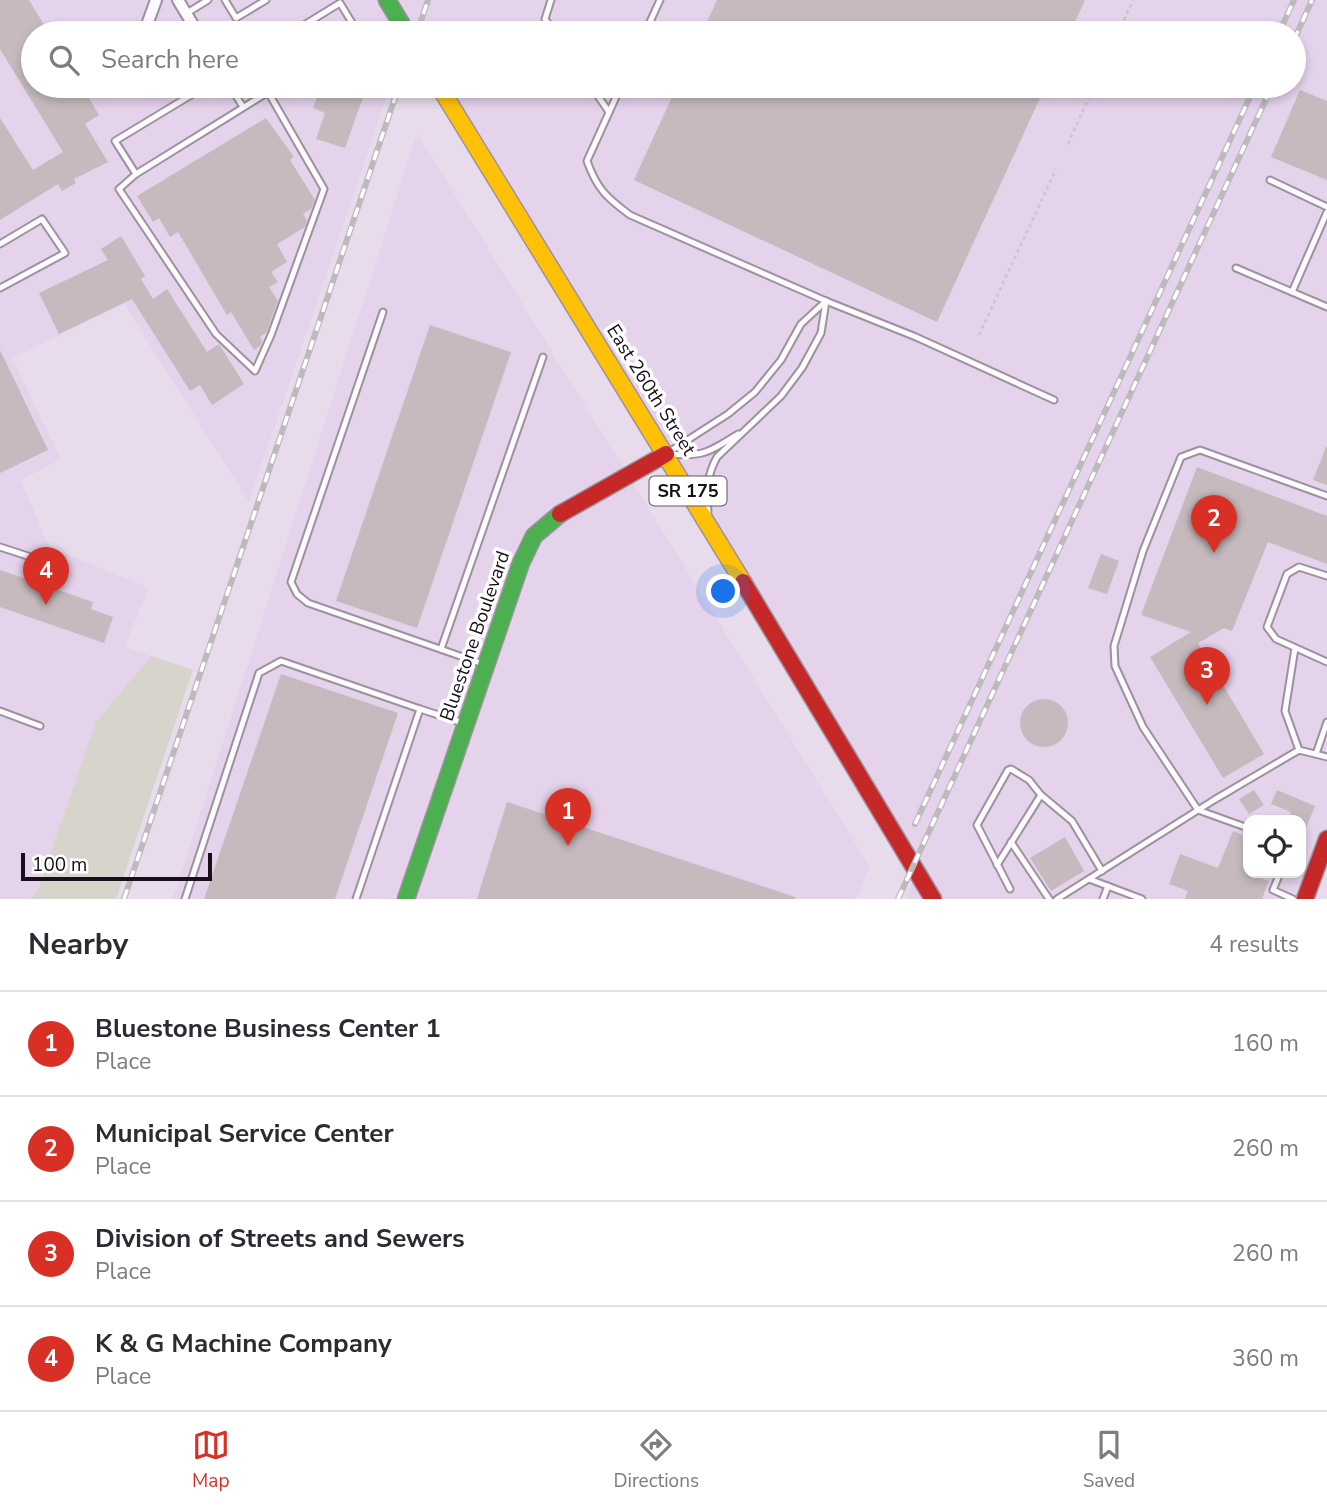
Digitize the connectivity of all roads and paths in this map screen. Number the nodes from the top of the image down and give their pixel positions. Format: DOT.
graph roads {
  1 [pos="156,0"];
  2 [pos="178,0"];
  3 [pos="208,0"];
  4 [pos="225,0"];
  5 [pos="266,0"];
  6 [pos="387,0"];
  7 [pos="551,0"];
  8 [pos="660,0"];
  9 [pos="1133,0"];
  10 [pos="186,13"];
  11 [pos="148,21"];
  12 [pos="191,21"];
  13 [pos="311,21"];
  14 [pos="352,21"];
  15 [pos="400,21"];
  16 [pos="546,21"];
  17 [pos="650,21"];
  18 [pos="1123,21"];
  19 [pos="186,98"];
  20 [pos="237,98"];
  21 [pos="258,98"];
  22 [pos="271,98"];
  23 [pos="446,98"];
  24 [pos="599,98"];
  25 [pos="615,98"];
  26 [pos="1089,98"];
  27 [pos="243,107"];
  28 [pos="609,112"];
  29 [pos="1068,144"];
  30 [pos="1056,169"];
  31 [pos="136,174"];
  32 [pos="1270,180"];
  33 [pos="1327,209"];
  34 [pos="1324,228"];
  35 [pos="0,244"];
  36 [pos="1237,268"];
  37 [pos="0,288"];
  38 [pos="1292,292"];
  39 [pos="826,301"];
  40 [pos="1327,307"];
  41 [pos="383,312"];
  42 [pos="979,335"];
  43 [pos="543,357"];
  44 [pos="1054,400"];
  45 [pos="748,428"];
  46 [pos="666,454"];
  47 [pos="1327,496"];
  48 [pos="710,527"];
  49 [pos="0,547"];
  50 [pos="40,561"];
  51 [pos="1327,576"];
  52 [pos="1295,648"];
  53 [pos="441,649"];
  54 [pos="1327,662"];
  55 [pos="486,665"];
  56 [pos="420,709"];
  57 [pos="0,711"];
  58 [pos="1327,722"];
  59 [pos="466,724"];
  60 [pos="40,726"];
  61 [pos="1300,750"];
  62 [pos="1316,754"];
  63 [pos="1327,757"];
  64 [pos="1041,795"];
  65 [pos="1198,810"];
  66 [pos="1243,826"];
  67 [pos="1327,839"];
  68 [pos="1011,842"];
  69 [pos="997,865"];
  70 [pos="1102,871"];
  71 [pos="1278,878"];
  72 [pos="1089,879"];
  73 [pos="1108,886"];
  74 [pos="1010,889"];
  75 [pos="185,899"];
  76 [pos="356,899"];
  77 [pos="406,899"];
  78 [pos="933,899"];
  79 [pos="1048,899"];
  80 [pos="1058,899"];
  81 [pos="1103,899"];
  82 [pos="1142,899"];
  83 [pos="1293,899"];
  84 [pos="1305,899"];
  1 -- 11 [label="street"];
  2 -- 10 [label="street"];
  3 -- 10 [label="lane"];
  4 -- 5 [label="lane"];
  6 -- 15 [label="main road"];
  7 -- 16 [label="lane"];
  8 -- 17 [label="lane"];
  9 -- 18 [label="path"];
  10 -- 12 [label="street"];
  13 -- 14 [label="lane"];
  19 -- 31 [label="lane"];
  20 -- 27 [label="lane"];
  21 -- 27 [label="lane"];
  22 -- 31 [label="lane"];
  23 -- 46 [label="main road, East 260th Street / SR 175"];
  24 -- 28 [label="lane"];
  25 -- 28 [label="lane"];
  26 -- 29 [label="path"];
  27 -- 31 [label="lane"];
  28 -- 39 [label="lane"];
  30 -- 42 [label="path"];
  32 -- 33 [label="lane"];
  33 -- 34 [label="lane"];
  34 -- 38 [label="lane"];
  35 -- 37 [label="lane"];
  36 -- 38 [label="lane"];
  38 -- 40 [label="lane"];
  39 -- 44 [label="lane"];
  39 -- 45 [label="lane"];
  39 -- 46 [label="lane"];
  41 -- 53 [label="lane"];
  43 -- 53 [label="lane"];
  45 -- 46 [label="lane"];
  45 -- 48 [label="lane"];
  46 -- 48 [label="main road, East 260th Street / SR 175"];
  46 -- 55 [label="main road, Bluestone Boulevard"];
  47 -- 65 [label="lane"];
  48 -- 78 [label="main road, East 260th Street / SR 175"];
  49 -- 50 [label="lane"];
  51 -- 52 [label="lane"];
  52 -- 54 [label="lane"];
  52 -- 61 [label="lane"];
  53 -- 55 [label="lane"];
  55 -- 59 [label="main road, Bluestone Boulevard"];
  56 -- 59 [label="lane"];
  56 -- 75 [label="lane"];
  56 -- 76 [label="lane"];
  57 -- 60 [label="lane"];
  58 -- 62 [label="lane"];
  59 -- 77 [label="main road, Bluestone Boulevard"];
  61 -- 62 [label="lane"];
  61 -- 65 [label="lane"];
  62 -- 63 [label="lane"];
  64 -- 68 [label="lane"];
  64 -- 69 [label="lane"];
  64 -- 70 [label="lane"];
  65 -- 66 [label="lane"];
  65 -- 70 [label="lane"];
  67 -- 84 [label="main road"];
  68 -- 69 [label="lane"];
  68 -- 79 [label="lane"];
  69 -- 74 [label="lane"];
  70 -- 72 [label="lane"];
  71 -- 83 [label="lane"];
  72 -- 73 [label="lane"];
  72 -- 80 [label="lane"];
  73 -- 81 [label="lane"];
  73 -- 82 [label="lane"];
}
